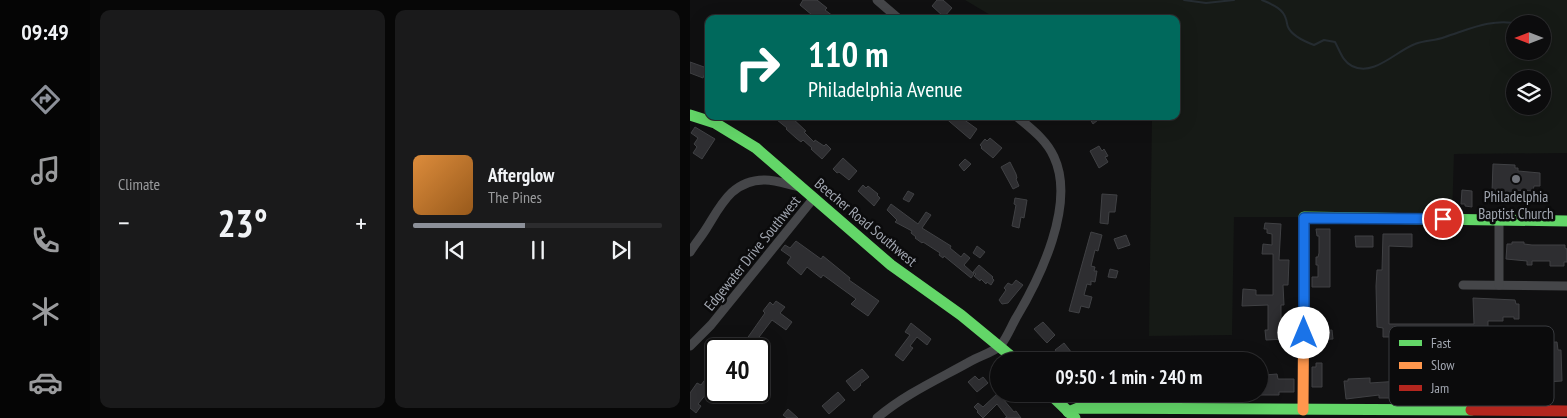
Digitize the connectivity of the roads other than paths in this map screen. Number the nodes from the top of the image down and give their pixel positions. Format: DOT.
graph roads {
  1 [pos="877,0"];
  2 [pos="894,15"];
  3 [pos="690,115"];
  4 [pos="705,120"];
  5 [pos="706,120"];
  6 [pos="1021,120"];
  7 [pos="801,188"];
  8 [pos="813,199"];
  9 [pos="1499,220"];
  10 [pos="1567,221"];
  11 [pos="690,252"];
  12 [pos="1463,285"];
  13 [pos="1499,285"];
  14 [pos="1567,286"];
  15 [pos="690,346"];
  16 [pos="1000,346"];
  17 [pos="1007,352"];
  18 [pos="1058,402"];
  19 [pos="1303,410"];
  20 [pos="1567,412"];
  21 [pos="1071,415"];
  22 [pos="877,418"];
  1 -- 2 [label="street"];
  3 -- 4 [label="street, Beecher Road Southwest"];
  5 -- 7 [label="street, Beecher Road Southwest"];
  6 -- 16 [label="street"];
  7 -- 8 [label="street, Beecher Road Southwest"];
  7 -- 11 [label="street"];
  8 -- 15 [label="street, Edgewater Drive Southwest"];
  8 -- 16 [label="street, Beecher Road Southwest"];
  9 -- 10 [label="street"];
  9 -- 13 [label="street"];
  9 -- 19 [label="street"];
  12 -- 13 [label="street"];
  13 -- 14 [label="street"];
  16 -- 17 [label="street, Beecher Road Southwest"];
  16 -- 22 [label="street"];
  18 -- 21 [label="street"];
  19 -- 20 [label="street"];
  19 -- 21 [label="street"];
}
